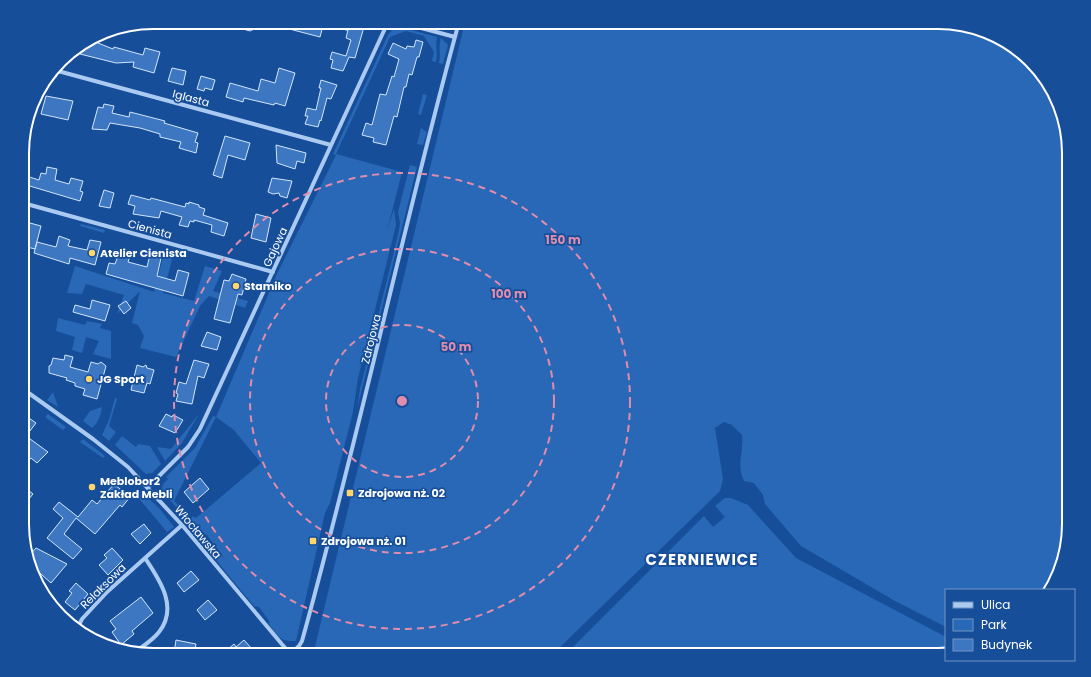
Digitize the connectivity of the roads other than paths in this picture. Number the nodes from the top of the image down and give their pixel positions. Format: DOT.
graph roads {
  1 [pos="385,29"];
  2 [pos="425,29"];
  3 [pos="457,29"];
  4 [pos="455,37"];
  5 [pos="60,71"];
  6 [pos="331,145"];
  7 [pos="29,205"];
  8 [pos="273,272"];
  9 [pos="29,393"];
  10 [pos="148,487"];
  11 [pos="182,525"];
  12 [pos="145,558"];
  13 [pos="80,624"];
  14 [pos="140,647"];
  15 [pos="284,648"];
  16 [pos="297,648"];
  1 -- 6 [label="street, Gajowa"];
  2 -- 4 [label="street"];
  3 -- 4 [label="street, Zdrojowa"];
  4 -- 16 [label="street, Zdrojowa"];
  5 -- 6 [label="street, Iglasta"];
  6 -- 8 [label="street, Gajowa"];
  7 -- 8 [label="street, Cienista"];
  8 -- 10 [label="street, Gajowa"];
  9 -- 10 [label="street, Włocławska"];
  10 -- 11 [label="street, Włocławska"];
  11 -- 12 [label="street, Relaksowa"];
  11 -- 15 [label="street, Włocławska"];
  12 -- 13 [label="street, Relaksowa"];
  12 -- 14 [label="street"];
}
